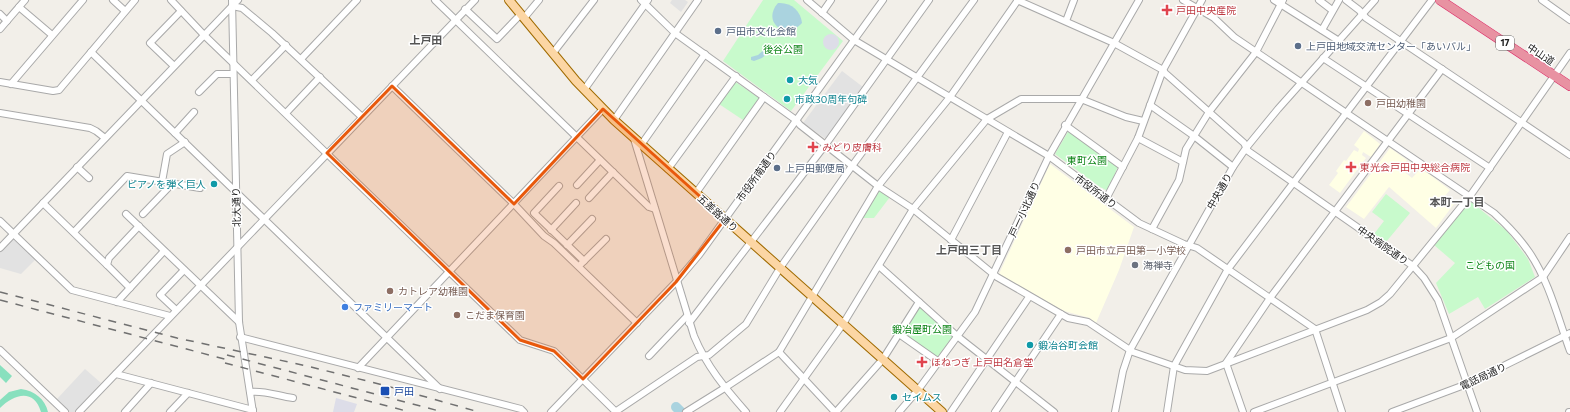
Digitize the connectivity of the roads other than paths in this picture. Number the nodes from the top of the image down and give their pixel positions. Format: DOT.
graph roads {
  1 [pos="25,0"];
  2 [pos="83,0"];
  3 [pos="113,0"];
  4 [pos="135,0"];
  5 [pos="171,0"];
  6 [pos="238,0"];
  7 [pos="357,0"];
  8 [pos="435,0"];
  9 [pos="475,0"];
  10 [pos="509,0"];
  11 [pos="539,0"];
  12 [pos="594,0"];
  13 [pos="698,0"];
  14 [pos="807,0"];
  15 [pos="831,0"];
  16 [pos="883,0"];
  17 [pos="929,0"];
  18 [pos="974,0"];
  19 [pos="1017,0"];
  20 [pos="1074,0"];
  21 [pos="1140,0"];
  22 [pos="1182,0"];
  23 [pos="1202,0"];
  24 [pos="1274,0"];
  25 [pos="1319,0"];
  26 [pos="1339,0"];
  27 [pos="1346,0"];
  28 [pos="1375,0"];
  29 [pos="1432,0"];
  30 [pos="1440,0"];
  31 [pos="1542,0"];
  32 [pos="644,1"];
  33 [pos="1282,2"];
  34 [pos="232,3"];
  35 [pos="19,7"];
  36 [pos="1196,9"];
  37 [pos="465,10"];
  38 [pos="1332,10"];
  39 [pos="125,11"];
  40 [pos="181,11"];
  41 [pos="822,13"];
  42 [pos="0,14"];
  43 [pos="1362,14"];
  44 [pos="523,16"];
  45 [pos="455,20"];
  46 [pos="1570,20"];
  47 [pos="7,21"];
  48 [pos="1066,21"];
  49 [pos="0,29"];
  50 [pos="1322,30"];
  51 [pos="675,32"];
  52 [pos="52,35"];
  53 [pos="204,35"];
  54 [pos="854,40"];
  55 [pos="1339,41"];
  56 [pos="1401,42"];
  57 [pos="1114,43"];
  58 [pos="286,45"];
  59 [pos="91,52"];
  60 [pos="1256,52"];
  61 [pos="553,53"];
  62 [pos="705,54"];
  63 [pos="1570,54"];
  64 [pos="1323,58"];
  65 [pos="301,59"];
  66 [pos="887,59"];
  67 [pos="233,61"];
  68 [pos="174,66"];
  69 [pos="1164,70"];
  70 [pos="1442,70"];
  71 [pos="233,74"];
  72 [pos="736,76"];
  73 [pos="1555,76"];
  74 [pos="320,77"];
  75 [pos="918,78"];
  76 [pos="252,80"];
  77 [pos="0,82"];
  78 [pos="1301,83"];
  79 [pos="11,84"];
  80 [pos="392,86"];
  81 [pos="1570,86"];
  82 [pos="1366,88"];
  83 [pos="584,90"];
  84 [pos="199,92"];
  85 [pos="764,97"];
  86 [pos="950,97"];
  87 [pos="1081,99"];
  88 [pos="141,101"];
  89 [pos="1150,105"];
  90 [pos="603,109"];
  91 [pos="194,112"];
  92 [pos="1209,112"];
  93 [pos="0,113"];
  94 [pos="286,113"];
  95 [pos="1347,114"];
  96 [pos="1408,115"];
  97 [pos="362,117"];
  98 [pos="987,119"];
  99 [pos="614,120"];
  100 [pos="796,120"];
  101 [pos="1143,121"];
  102 [pos="1522,122"];
  103 [pos="1065,125"];
  104 [pos="1008,132"];
  105 [pos="175,133"];
  106 [pos="1194,136"];
  107 [pos="577,137"];
  108 [pos="105,138"];
  109 [pos="1138,138"];
  110 [pos="634,139"];
  111 [pos="1388,141"];
  112 [pos="185,142"];
  113 [pos="641,144"];
  114 [pos="826,144"];
  115 [pos="1246,148"];
  116 [pos="327,153"];
  117 [pos="1570,155"];
  118 [pos="1049,156"];
  119 [pos="600,160"];
  120 [pos="1183,162"];
  121 [pos="852,166"];
  122 [pos="77,167"];
  123 [pos="1123,167"];
  124 [pos="1233,167"];
  125 [pos="1490,168"];
  126 [pos="668,169"];
  127 [pos="613,172"];
  128 [pos="89,178"];
  129 [pos="166,182"];
  130 [pos="1294,183"];
  131 [pos="577,185"];
  132 [pos="559,186"];
  133 [pos="878,186"];
  134 [pos="200,188"];
  135 [pos="236,191"];
  136 [pos="696,193"];
  137 [pos="1470,196"];
  138 [pos="589,198"];
  139 [pos="1106,199"];
  140 [pos="43,203"];
  141 [pos="576,203"];
  142 [pos="514,204"];
  143 [pos="655,209"];
  144 [pos="913,209"];
  145 [pos="1335,212"];
  146 [pos="126,214"];
  147 [pos="144,214"];
  148 [pos="264,218"];
  149 [pos="592,219"];
  150 [pos="724,219"];
  151 [pos="0,221"];
  152 [pos="139,226"];
  153 [pos="1152,229"];
  154 [pos="552,230"];
  155 [pos="74,232"];
  156 [pos="13,234"];
  157 [pos="1570,237"];
  158 [pos="606,240"];
  159 [pos="951,240"];
  160 [pos="751,242"];
  161 [pos="567,245"];
  162 [pos="1188,245"];
  163 [pos="236,247"];
  164 [pos="0,248"];
  165 [pos="164,251"];
  166 [pos="584,261"];
  167 [pos="107,265"];
  168 [pos="879,266"];
  169 [pos="1413,266"];
  170 [pos="579,267"];
  171 [pos="780,268"];
  172 [pos="184,270"];
  173 [pos="1228,270"];
  174 [pos="450,272"];
  175 [pos="993,275"];
  176 [pos="1543,277"];
  177 [pos="676,282"];
  178 [pos="200,285"];
  179 [pos="130,288"];
  180 [pos="811,296"];
  181 [pos="1029,297"];
  182 [pos="1270,298"];
  183 [pos="117,302"];
  184 [pos="919,302"];
  185 [pos="176,310"];
  186 [pos="1061,314"];
  187 [pos="170,316"];
  188 [pos="687,316"];
  189 [pos="239,322"];
  190 [pos="637,322"];
  191 [pos="689,323"];
  192 [pos="843,324"];
  193 [pos="1316,329"];
  194 [pos="899,334"];
  195 [pos="1567,334"];
  196 [pos="957,336"];
  197 [pos="240,337"];
  198 [pos="387,337"];
  199 [pos="1451,338"];
  200 [pos="0,350"];
  201 [pos="1130,350"];
  202 [pos="1570,351"];
  203 [pos="778,352"];
  204 [pos="649,356"];
  205 [pos="702,356"];
  206 [pos="882,359"];
  207 [pos="987,359"];
  208 [pos="939,362"];
  209 [pos="1226,364"];
  210 [pos="1174,366"];
  211 [pos="358,368"];
  212 [pos="116,374"];
  213 [pos="582,379"];
  214 [pos="804,379"];
  215 [pos="1016,382"];
  216 [pos="151,383"];
  217 [pos="1332,383"];
  218 [pos="1468,384"];
  219 [pos="725,388"];
  220 [pos="440,389"];
  221 [pos="918,390"];
  222 [pos="250,392"];
  223 [pos="188,393"];
  224 [pos="293,398"];
  225 [pos="253,411"];
  226 [pos="555,411"];
  227 [pos="687,411"];
  228 [pos="65,412"];
  229 [pos="79,412"];
  230 [pos="125,412"];
  231 [pos="170,412"];
  232 [pos="524,412"];
  233 [pos="616,412"];
  234 [pos="746,412"];
  235 [pos="780,412"];
  236 [pos="835,412"];
  237 [pos="899,412"];
  238 [pos="942,412"];
  239 [pos="951,412"];
  240 [pos="995,412"];
  241 [pos="1054,412"];
  242 [pos="1115,412"];
  243 [pos="1167,412"];
  244 [pos="1243,412"];
  245 [pos="1254,412"];
  246 [pos="1342,412"];
  247 [pos="1392,412"];
  248 [pos="1478,412"];
  1 -- 35 [label="street"];
  2 -- 52 [label="street"];
  3 -- 39 [label="street"];
  4 -- 39 [label="street"];
  5 -- 40 [label="street"];
  6 -- 34 [label="street"];
  7 -- 65 [label="street"];
  8 -- 45 [label="street"];
  9 -- 37 [label="street"];
  10 -- 44 [label="main road, 五差路通り"];
  11 -- 44 [label="street"];
  12 -- 61 [label="street"];
  13 -- 51 [label="street"];
  14 -- 41 [label="street, 市役所通り"];
  15 -- 41 [label="street"];
  16 -- 54 [label="street, 市役所南通り"];
  17 -- 66 [label="street"];
  18 -- 75 [label="street"];
  19 -- 48 [label="street, 中央病院通り"];
  19 -- 86 [label="street"];
  20 -- 48 [label="street"];
  21 -- 57 [label="street, 戸一小北通り"];
  22 -- 36 [label="street"];
  23 -- 36 [label="street"];
  24 -- 33 [label="street"];
  25 -- 38 [label="street"];
  26 -- 38 [label="street"];
  27 -- 43 [label="street"];
  28 -- 43 [label="street, 中央通り"];
  29 -- 56 [label="street"];
  30 -- 73 [label="highway, 中山道 / 17"];
  31 -- 46 [label="street"];
  32 -- 51 [label="street"];
  32 -- 83 [label="street"];
  33 -- 50 [label="street"];
  33 -- 60 [label="street"];
  34 -- 53 [label="street"];
  34 -- 58 [label="street"];
  34 -- 67 [label="street, 北大通り"];
  35 -- 47 [label="street"];
  35 -- 52 [label="street"];
  36 -- 60 [label="street"];
  36 -- 69 [label="street"];
  37 -- 44 [label="street"];
  37 -- 45 [label="street"];
  38 -- 50 [label="street"];
  39 -- 59 [label="street"];
  40 -- 53 [label="street"];
  40 -- 68 [label="street"];
  41 -- 54 [label="street, 市役所通り"];
  42 -- 47 [label="street"];
  43 -- 55 [label="street, 中央通り"];
  43 -- 56 [label="street"];
  44 -- 61 [label="main road, 五差路通り"];
  45 -- 80 [label="street"];
  45 -- 107 [label="street"];
  47 -- 49 [label="street"];
  48 -- 57 [label="street, 中央病院通り"];
  50 -- 55 [label="street"];
  51 -- 62 [label="street"];
  51 -- 99 [label="street"];
  52 -- 79 [label="street"];
  53 -- 67 [label="street"];
  53 -- 68 [label="street"];
  54 -- 66 [label="street, 市役所通り"];
  54 -- 100 [label="street, 市役所南通り"];
  55 -- 64 [label="street, 中央通り"];
  56 -- 70 [label="street"];
  56 -- 82 [label="street"];
  57 -- 69 [label="street, 中央病院通り"];
  57 -- 87 [label="street, 戸一小北通り"];
  58 -- 65 [label="street"];
  58 -- 76 [label="street"];
  59 -- 79 [label="street"];
  59 -- 88 [label="street"];
  60 -- 78 [label="street"];
  60 -- 92 [label="street"];
  61 -- 83 [label="main road, 五差路通り"];
  62 -- 72 [label="street"];
  62 -- 113 [label="street"];
  63 -- 73 [label="street"];
  64 -- 78 [label="street, 中央通り"];
  64 -- 82 [label="street"];
  65 -- 74 [label="street"];
  66 -- 75 [label="street, 市役所通り"];
  66 -- 114 [label="street"];
  67 -- 71 [label="street, 北大通り"];
  67 -- 76 [label="street"];
  68 -- 88 [label="street"];
  69 -- 89 [label="street"];
  69 -- 92 [label="street, 中央病院通り"];
  70 -- 96 [label="street"];
  70 -- 102 [label="street"];
  71 -- 84 [label="street"];
  71 -- 135 [label="street, 北大通り"];
  72 -- 85 [label="street"];
  72 -- 126 [label="street"];
  73 -- 81 [label="highway, 中山道 / 17"];
  73 -- 102 [label="street"];
  74 -- 94 [label="street"];
  74 -- 97 [label="street"];
  75 -- 86 [label="street, 市役所通り"];
  75 -- 121 [label="street"];
  76 -- 94 [label="street"];
  77 -- 79 [label="street"];
  78 -- 95 [label="street"];
  78 -- 115 [label="street, 中央通り"];
  80 -- 97 [label="street"];
  80 -- 142 [label="street"];
  82 -- 95 [label="street"];
  82 -- 96 [label="street"];
  83 -- 90 [label="main road, 五差路通り"];
  85 -- 100 [label="street"];
  85 -- 136 [label="street"];
  86 -- 98 [label="street, 市役所通り"];
  86 -- 133 [label="street"];
  87 -- 98 [label="street"];
  87 -- 101 [label="street"];
  87 -- 103 [label="street, 戸一小北通り"];
  88 -- 105 [label="street"];
  88 -- 108 [label="street"];
  89 -- 101 [label="street"];
  89 -- 106 [label="street"];
  90 -- 99 [label="main road, 五差路通り"];
  90 -- 107 [label="street"];
  91 -- 105 [label="street"];
  92 -- 106 [label="street"];
  92 -- 115 [label="street, 中央病院通り"];
  93 -- 108 [label="street"];
  94 -- 116 [label="street"];
  95 -- 111 [label="street"];
  95 -- 130 [label="street"];
  96 -- 111 [label="street"];
  96 -- 125 [label="street"];
  97 -- 116 [label="street"];
  98 -- 104 [label="street, 市役所通り"];
  98 -- 144 [label="street"];
  99 -- 110 [label="main road, 五差路通り"];
  100 -- 114 [label="street"];
  100 -- 150 [label="street, 市役所南通り"];
  101 -- 109 [label="street"];
  102 -- 117 [label="street"];
  102 -- 125 [label="street"];
  103 -- 118 [label="street, 戸一小北通り"];
  103 -- 123 [label="street"];
  104 -- 118 [label="street, 市役所通り"];
  104 -- 159 [label="street"];
  105 -- 112 [label="street"];
  106 -- 120 [label="street"];
  106 -- 124 [label="street"];
  107 -- 119 [label="street"];
  107 -- 142 [label="street"];
  108 -- 122 [label="street"];
  109 -- 120 [label="street"];
  109 -- 123 [label="street"];
  110 -- 113 [label="main road, 五差路通り"];
  110 -- 143 [label="street"];
  111 -- 137 [label="street"];
  111 -- 145 [label="street"];
  112 -- 129 [label="street"];
  112 -- 135 [label="street"];
  113 -- 126 [label="main road, 五差路通り"];
  114 -- 121 [label="street"];
  114 -- 160 [label="street"];
  115 -- 124 [label="street, 中央通り"];
  115 -- 130 [label="street, 中央病院通り"];
  116 -- 148 [label="street"];
  116 -- 174 [label="street"];
  118 -- 139 [label="street, 市役所通り"];
  118 -- 175 [label="street, 戸一小北通り"];
  119 -- 127 [label="street"];
  119 -- 131 [label="street"];
  120 -- 153 [label="street"];
  121 -- 133 [label="street"];
  121 -- 171 [label="street"];
  122 -- 128 [label="street"];
  122 -- 140 [label="street"];
  123 -- 139 [label="street"];
  124 -- 162 [label="street, 中央通り"];
  125 -- 137 [label="street"];
  126 -- 136 [label="main road, 五差路通り"];
  127 -- 138 [label="street"];
  127 -- 143 [label="street"];
  129 -- 134 [label="street"];
  129 -- 147 [label="street"];
  129 -- 155 [label="street"];
  130 -- 145 [label="street, 中央病院通り"];
  130 -- 173 [label="street"];
  132 -- 154 [label="street"];
  133 -- 144 [label="street"];
  133 -- 180 [label="street"];
  135 -- 148 [label="street"];
  135 -- 163 [label="street, 北大通り"];
  136 -- 150 [label="main road, 五差路通り"];
  137 -- 169 [label="street"];
  137 -- 176 [label="street"];
  139 -- 153 [label="street, 市役所通り"];
  140 -- 155 [label="street"];
  140 -- 156 [label="street"];
  141 -- 154 [label="street"];
  142 -- 170 [label="street"];
  142 -- 174 [label="street"];
  143 -- 177 [label="street"];
  144 -- 159 [label="street"];
  144 -- 168 [label="street"];
  145 -- 169 [label="street, 中央病院通り"];
  145 -- 182 [label="street"];
  146 -- 152 [label="street"];
  148 -- 163 [label="street"];
  148 -- 198 [label="street"];
  149 -- 161 [label="street"];
  150 -- 160 [label="main road, 五差路通り"];
  150 -- 177 [label="street, 市役所南通り"];
  151 -- 156 [label="street"];
  152 -- 165 [label="street"];
  152 -- 167 [label="street"];
  153 -- 162 [label="street, 市役所通り"];
  154 -- 161 [label="street"];
  155 -- 167 [label="street"];
  156 -- 164 [label="street"];
  156 -- 183 [label="street"];
  157 -- 176 [label="street"];
  158 -- 166 [label="street"];
  159 -- 175 [label="street"];
  160 -- 171 [label="main road, 五差路通り"];
  160 -- 191 [label="street"];
  161 -- 166 [label="street"];
  162 -- 173 [label="street, 市役所通り"];
  162 -- 201 [label="street, 中央通り"];
  163 -- 178 [label="street"];
  163 -- 189 [label="street, 北大通り"];
  165 -- 172 [label="street"];
  165 -- 179 [label="street"];
  166 -- 170 [label="street"];
  167 -- 179 [label="street"];
  168 -- 184 [label="street"];
  168 -- 192 [label="street"];
  169 -- 193 [label="street"];
  169 -- 199 [label="street, 中央病院通り"];
  170 -- 190 [label="street"];
  171 -- 180 [label="main road, 五差路通り"];
  171 -- 205 [label="street"];
  172 -- 178 [label="street"];
  172 -- 185 [label="street"];
  173 -- 182 [label="street, 市役所通り"];
  173 -- 210 [label="street"];
  174 -- 198 [label="street"];
  174 -- 213 [label="street"];
  175 -- 181 [label="street"];
  175 -- 196 [label="street, 戸一小北通り"];
  176 -- 195 [label="street"];
  176 -- 199 [label="street"];
  177 -- 188 [label="street"];
  177 -- 190 [label="street, 市役所南通り"];
  178 -- 185 [label="street"];
  178 -- 189 [label="street"];
  179 -- 183 [label="street"];
  180 -- 192 [label="main road, 五差路通り"];
  180 -- 203 [label="street"];
  181 -- 186 [label="street"];
  181 -- 207 [label="street"];
  182 -- 193 [label="street, 市役所通り"];
  182 -- 209 [label="street"];
  183 -- 187 [label="street"];
  184 -- 194 [label="street"];
  184 -- 196 [label="street"];
  185 -- 187 [label="street"];
  186 -- 201 [label="street"];
  186 -- 215 [label="street"];
  187 -- 212 [label="street"];
  188 -- 191 [label="street"];
  188 -- 204 [label="street"];
  189 -- 197 [label="street, 北大通り"];
  190 -- 213 [label="street, 市役所南通り"];
  191 -- 205 [label="street"];
  192 -- 206 [label="main road, 五差路通り"];
  192 -- 214 [label="street"];
  193 -- 209 [label="street"];
  193 -- 217 [label="street"];
  194 -- 206 [label="street"];
  194 -- 208 [label="street"];
  195 -- 202 [label="street"];
  195 -- 218 [label="street, 電話局通り"];
  196 -- 207 [label="street"];
  196 -- 208 [label="street, 戸一小北通り"];
  197 -- 211 [label="street"];
  197 -- 222 [label="street, 北大通り"];
  198 -- 211 [label="street"];
  198 -- 220 [label="street"];
  199 -- 217 [label="street"];
  199 -- 218 [label="street, 中央病院通り"];
  200 -- 228 [label="street"];
  201 -- 210 [label="street"];
  201 -- 242 [label="street, 中央通り"];
  203 -- 214 [label="street"];
  203 -- 219 [label="street"];
  205 -- 219 [label="street"];
  205 -- 233 [label="street"];
  206 -- 221 [label="main road, 五差路通り"];
  206 -- 236 [label="street"];
  207 -- 215 [label="street"];
  207 -- 239 [label="street"];
  208 -- 221 [label="street, 戸一小北通り"];
  209 -- 210 [label="street"];
  209 -- 244 [label="street"];
  210 -- 243 [label="street"];
  211 -- 220 [label="street"];
  212 -- 216 [label="street"];
  212 -- 229 [label="street"];
  213 -- 226 [label="street, 市役所南通り"];
  213 -- 233 [label="street"];
  214 -- 235 [label="street"];
  214 -- 236 [label="street"];
  215 -- 240 [label="street"];
  215 -- 241 [label="street"];
  216 -- 223 [label="street"];
  216 -- 230 [label="street"];
  217 -- 245 [label="street"];
  217 -- 246 [label="street"];
  218 -- 247 [label="street, 電話局通り"];
  218 -- 248 [label="street, 中央病院通り"];
  219 -- 227 [label="street"];
  219 -- 234 [label="street"];
  220 -- 232 [label="street"];
  221 -- 237 [label="street, 戸一小北通り"];
  221 -- 238 [label="main road, 五差路通り"];
  222 -- 224 [label="street"];
  222 -- 225 [label="street, 北大通り"];
  223 -- 225 [label="street"];
  223 -- 231 [label="street"];
}
